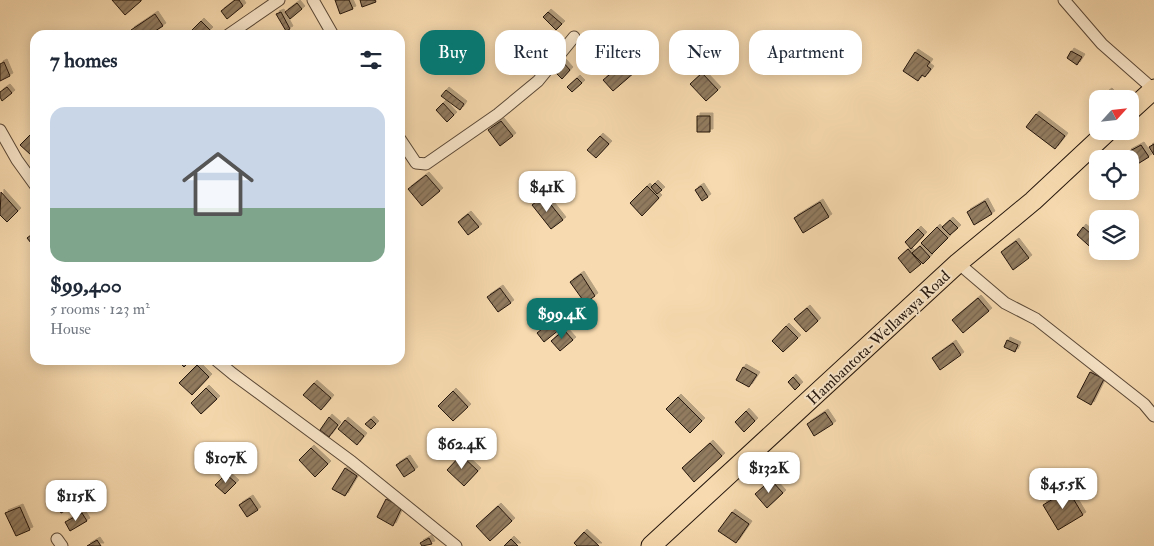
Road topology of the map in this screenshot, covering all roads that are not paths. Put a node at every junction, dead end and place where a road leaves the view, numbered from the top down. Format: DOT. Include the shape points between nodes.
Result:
graph roads {
  1 [pos="279,0"];
  2 [pos="313,0"];
  3 [pos="1064,0"];
  4 [pos="235,30"];
  5 [pos="330,30"];
  6 [pos="574,37"];
  7 [pos="1154,89"];
  8 [pos="1139,103"];
  9 [pos="0,130"];
  10 [pos="1098,140"];
  11 [pos="405,146"];
  12 [pos="30,177"];
  13 [pos="958,263"];
  14 [pos="222,365"];
  15 [pos="1154,416"];
  16 [pos="456,546"];
  17 [pos="651,546"];
  1 -- 4 [label="street"];
  2 -- 5 [label="street"];
  3 -- 7 [label="street" via="1102,44"];
  6 -- 11 [label="street" via="538,81 498,114 426,164 416,163"];
  7 -- 8 [label="highway"];
  9 -- 12 [label="street"];
  10 -- 13 [label="highway, Hambantota-Wellawaya Road" via="1033,201"];
  13 -- 15 [label="street" via="1005,303 1036,319 1144,404"];
  13 -- 17 [label="highway, Hambantota-Wellawaya Road"];
  14 -- 16 [label="street" via="352,462"];
}
